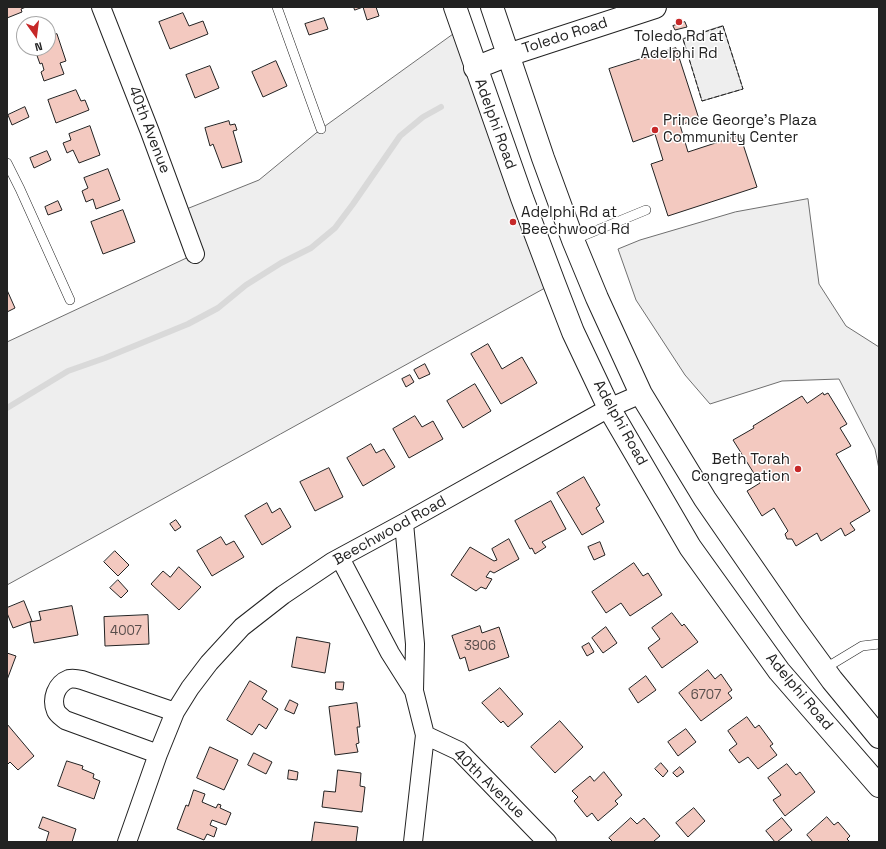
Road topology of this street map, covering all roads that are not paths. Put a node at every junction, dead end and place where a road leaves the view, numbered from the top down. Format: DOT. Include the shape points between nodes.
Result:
graph roads {
  1 [pos="101,7"];
  2 [pos="277,7"];
  3 [pos="455,7"];
  4 [pos="492,7"];
  5 [pos="655,7"];
  6 [pos="508,55"];
  7 [pos="476,68"];
  8 [pos="321,129"];
  9 [pos="7,163"];
  10 [pos="646,210"];
  11 [pos="573,240"];
  12 [pos="195,254"];
  13 [pos="70,300"];
  14 [pos="641,394"];
  15 [pos="609,408"];
  16 [pos="404,524"];
  17 [pos="340,558"];
  18 [pos="879,644"];
  19 [pos="824,669"];
  20 [pos="414,691"];
  21 [pos="174,712"];
  22 [pos="425,735"];
  23 [pos="879,737"];
  24 [pos="158,754"];
  25 [pos="879,786"];
  26 [pos="127,842"];
  27 [pos="413,842"];
  28 [pos="547,842"];
  1 -- 12 [label="street, 40th Avenue"];
  2 -- 8 [label="lane"];
  3 -- 7 [label="main road, Adelphi Road"];
  4 -- 6 [label="main road"];
  5 -- 6 [label="main road, Toledo Road"];
  6 -- 7 [label="main road, Toledo Road"];
  6 -- 11 [label="main road"];
  7 -- 15 [label="main road, Adelphi Road" via="573,332"];
  9 -- 13 [label="lane"];
  10 -- 11 [label="lane"];
  11 -- 14 [label="main road"];
  14 -- 15 [label="street, Beechwood Road"];
  14 -- 19 [label="main road" via="705,499"];
  15 -- 16 [label="street, Beechwood Road"];
  15 -- 25 [label="main road, Adelphi Road" via="694,554 779,671"];
  16 -- 17 [label="street, Beechwood Road"];
  16 -- 20 [label="street" via="415,644"];
  17 -- 20 [label="street" via="390,653"];
  17 -- 21 [label="street, Beechwood Road" via="283,595 242,627 209,663"];
  18 -- 19 [label="lane" via="862,646"];
  19 -- 23 [label="main road"];
  20 -- 22 [label="street"];
  21 -- 24 [label="street, Beechwood Road"];
  21 -- 24 [label="street" via="82,680 70,679 61,684 56,691 56,713 65,720"];
  22 -- 27 [label="street"];
  22 -- 28 [label="street, 40th Avenue" via="459,751"];
  24 -- 26 [label="street, Beechwood Road"];
}
